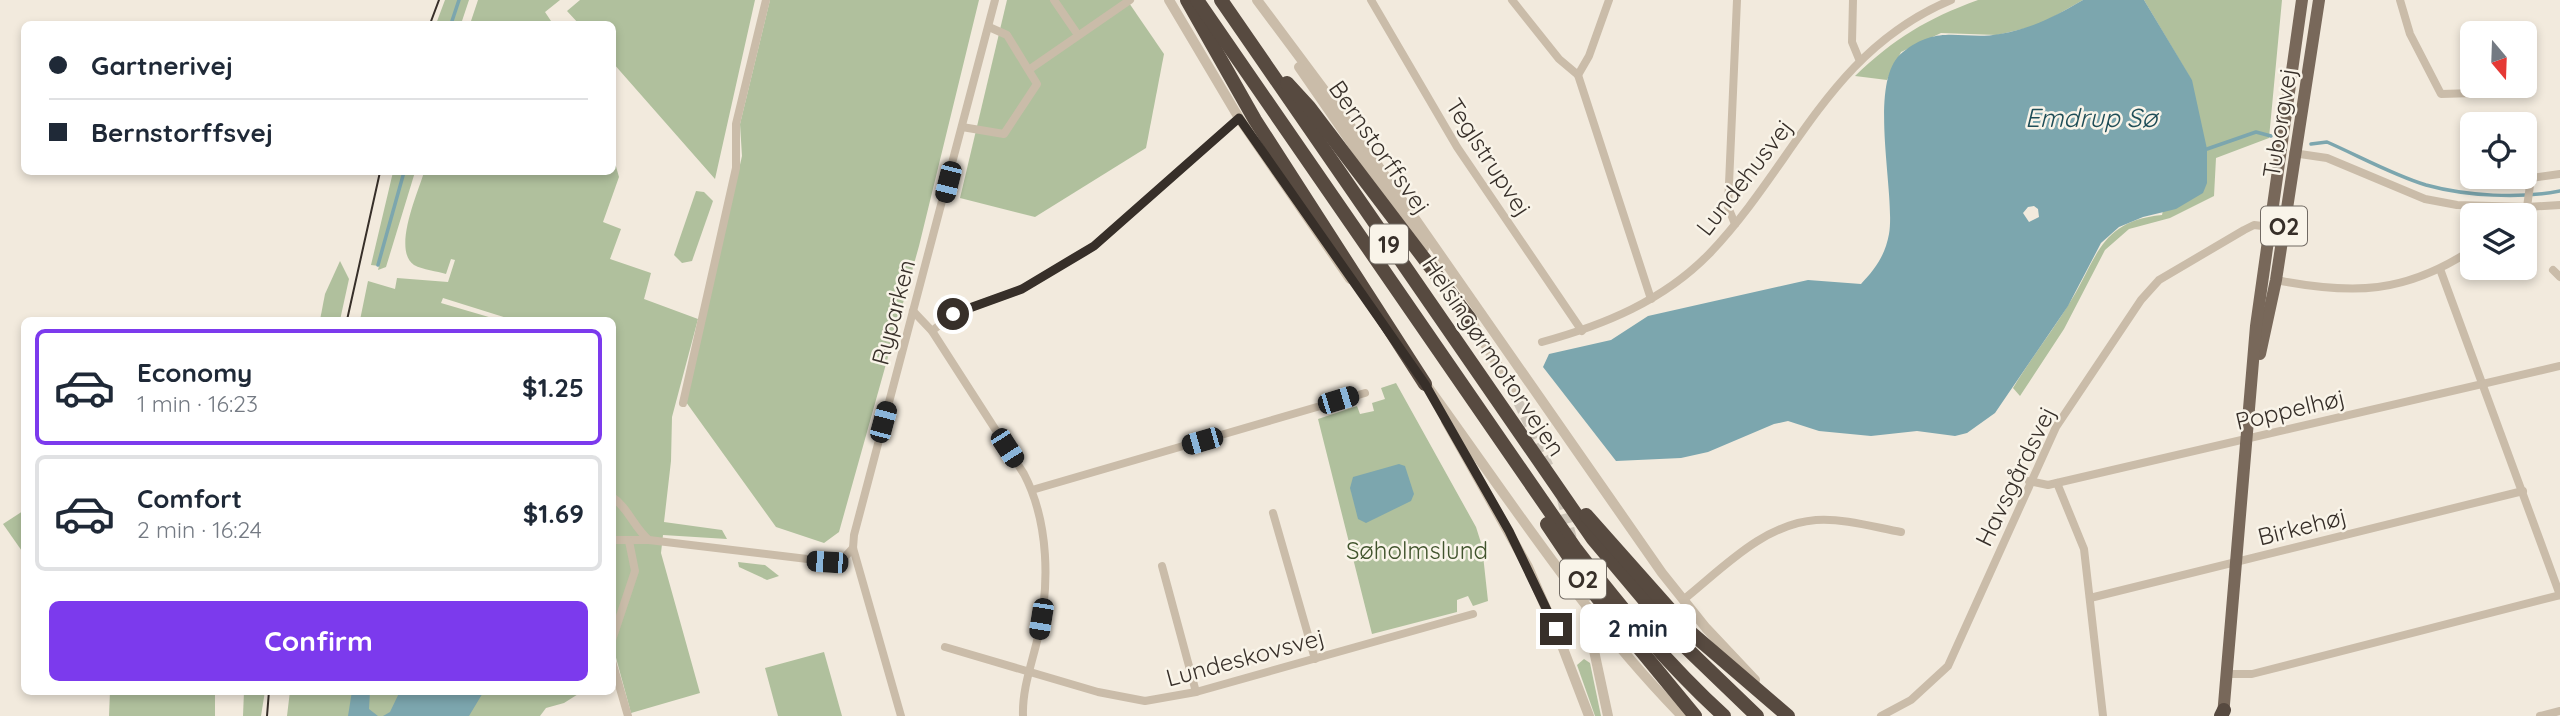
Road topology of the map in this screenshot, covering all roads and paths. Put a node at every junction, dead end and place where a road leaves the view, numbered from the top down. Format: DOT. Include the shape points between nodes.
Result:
graph roads {
  1 [pos="766,0"];
  2 [pos="995,0"];
  3 [pos="1054,0"];
  4 [pos="1130,0"];
  5 [pos="1169,0"];
  6 [pos="1186,0"];
  7 [pos="1197,0"];
  8 [pos="1221,0"];
  9 [pos="1256,0"];
  10 [pos="1371,0"];
  11 [pos="1511,0"];
  12 [pos="1609,0"];
  13 [pos="1737,0"];
  14 [pos="1853,0"];
  15 [pos="1951,0"];
  16 [pos="2302,0"];
  17 [pos="2319,0"];
  18 [pos="2400,0"];
  19 [pos="989,27"];
  20 [pos="1078,35"];
  21 [pos="1251,43"];
  22 [pos="1859,59"];
  23 [pos="1030,69"];
  24 [pos="1578,75"];
  25 [pos="2460,93"];
  26 [pos="1239,118"];
  27 [pos="962,127"];
  28 [pos="2282,149"];
  29 [pos="2295,155"];
  30 [pos="2560,174"];
  31 [pos="2528,203"];
  32 [pos="2460,205"];
  33 [pos="2560,205"];
  34 [pos="2537,206"];
  35 [pos="1735,224"];
  36 [pos="2271,227"];
  37 [pos="2460,257"];
  38 [pos="2440,269"];
  39 [pos="2276,280"];
  40 [pos="1651,299"];
  41 [pos="913,311"];
  42 [pos="1470,319"];
  43 [pos="932,331"];
  44 [pos="1581,331"];
  45 [pos="1542,342"];
  46 [pos="2560,366"];
  47 [pos="2254,375"];
  48 [pos="2483,383"];
  49 [pos="1425,384"];
  50 [pos="1512,389"];
  51 [pos="1364,393"];
  52 [pos="683,403"];
  53 [pos="1490,427"];
  54 [pos="2245,440"];
  55 [pos="1527,445"];
  56 [pos="2029,481"];
  57 [pos="2057,483"];
  58 [pos="1032,490"];
  59 [pos="2523,491"];
  60 [pos="616,500"];
  61 [pos="1273,513"];
  62 [pos="1901,532"];
  63 [pos="616,540"];
  64 [pos="649,540"];
  65 [pos="629,541"];
  66 [pos="853,548"];
  67 [pos="2235,563"];
  68 [pos="1162,566"];
  69 [pos="2560,595"];
  70 [pos="2090,598"];
  71 [pos="1683,600"];
  72 [pos="1473,614"];
  73 [pos="616,628"];
  74 [pos="1593,646"];
  75 [pos="945,647"];
  76 [pos="1315,659"];
  77 [pos="1029,671"];
  78 [pos="2227,674"];
  79 [pos="616,675"];
  80 [pos="1196,692"];
  81 [pos="2560,711"];
  82 [pos="2223,714"];
  83 [pos="628,716"];
  84 [pos="901,716"];
  85 [pos="1023,716"];
  86 [pos="1589,716"];
  87 [pos="1608,716"];
  88 [pos="1682,716"];
  89 [pos="1695,716"];
  90 [pos="1724,716"];
  91 [pos="1757,716"];
  92 [pos="1788,716"];
  93 [pos="1793,716"];
  94 [pos="1881,716"];
  95 [pos="2103,716"];
  96 [pos="2540,716"];
  1 -- 52 [label="street" via="736,124 736,169"];
  2 -- 19 [label="street, Ryparken"];
  3 -- 20 [label="street"];
  4 -- 20 [label="street"];
  5 -- 26 [label="street"];
  6 -- 49 [label="highway" via="1249,110"];
  7 -- 53 [label="highway, Helsingørmotorvejen / 19"];
  8 -- 21 [label="highway, Helsingørmotorvejen / 19"];
  9 -- 42 [label="street, Bernstorffsvej"];
  9 -- 71 [label="street" via="1342,114"];
  10 -- 44 [label="street, Teglstrupvej" via="1457,147"];
  11 -- 24 [label="street" via="1559,59"];
  12 -- 24 [label="street"];
  13 -- 35 [label="street" via="1728,207"];
  14 -- 22 [label="street" via="1852,42"];
  15 -- 22 [label="street, Lundehusvej" via="1911,19"];
  16 -- 28 [label="main road, Tuborgvej / O2"];
  17 -- 29 [label="main road, Tuborgvej / O2"];
  18 -- 25 [label="street" via="2410,34 2441,94"];
  19 -- 23 [label="street" via="1007,35"];
  19 -- 27 [label="street, Ryparken"];
  20 -- 23 [label="street"];
  21 -- 42 [label="highway" via="1309,107"];
  21 -- 55 [label="highway, Helsingørmotorvejen / 19"];
  22 -- 35 [label="street, Lundehusvej"];
  23 -- 27 [label="street" via="1037,84 1004,134"];
  24 -- 40 [label="street"];
  26 -- 43 [label="street" via="1094,246 1022,289 953,314"];
  26 -- 49 [label="street"];
  27 -- 41 [label="street, Ryparken"];
  28 -- 29 [label="street"];
  28 -- 36 [label="main road, Tuborgvej / O2"];
  29 -- 32 [label="street" via="2327,158 2425,199"];
  29 -- 39 [label="main road, Tuborgvej / O2"];
  30 -- 31 [label="street" via="2531,178"];
  33 -- 34 [label="street"];
  35 -- 40 [label="street, Lundehusvej" via="1707,256"];
  36 -- 47 [label="main road, Tuborgvej / O2" via="2256,326"];
  36 -- 56 [label="street, Havsgårdsvej" via="2254,225 2159,280 2056,427"];
  37 -- 38 [label="street"];
  38 -- 39 [label="street" via="2366,289 2326,290"];
  38 -- 48 [label="street"];
  39 -- 47 [label="main road, Tuborgvej / O2"];
  40 -- 44 [label="street, Lundehusvej"];
  41 -- 43 [label="street"];
  41 -- 66 [label="street, Ryparken"];
  42 -- 50 [label="street, Bernstorffsvej"];
  43 -- 58 [label="street"];
  44 -- 45 [label="street, Lundehusvej"];
  46 -- 48 [label="street, Poppelhøj"];
  47 -- 54 [label="main road, Tuborgvej / O2"];
  48 -- 54 [label="street, Poppelhøj"];
  48 -- 59 [label="street"];
  49 -- 86 [label="street" via="1528,567"];
  49 -- 88 [label="street" via="1583,604"];
  51 -- 58 [label="street"];
  53 -- 89 [label="highway, O2" via="1592,591"];
  53 -- 90 [label="highway, Helsingørmotorvejen / 19" via="1619,606"];
  54 -- 57 [label="street, Poppelhøj"];
  54 -- 67 [label="main road, Tuborgvej / O2"];
  55 -- 91 [label="highway, Helsingørmotorvejen / 19" via="1647,606"];
  55 -- 92 [label="highway, O2" via="1664,605 1712,653"];
  56 -- 57 [label="street, Poppelhøj"];
  56 -- 94 [label="street, Havsgårdsvej" via="1948,666 1911,700"];
  57 -- 70 [label="street" via="2080,534"];
  58 -- 77 [label="street" via="1045,569"];
  59 -- 67 [label="street, Birkehøj"];
  59 -- 69 [label="street"];
  60 -- 64 [label="street" via="636,530"];
  61 -- 76 [label="street"];
  62 -- 71 [label="street" via="1839,521 1792,525 1764,536"];
  63 -- 65 [label="street"];
  64 -- 65 [label="street"];
  64 -- 66 [label="street" via="832,562"];
  65 -- 73 [label="street" via="635,570"];
  66 -- 84 [label="street"];
  67 -- 70 [label="street, Birkehøj"];
  67 -- 78 [label="main road, Tuborgvej / O2"];
  68 -- 80 [label="street"];
  69 -- 78 [label="street" via="2252,674"];
  70 -- 95 [label="street"];
  71 -- 93 [label="street" via="1729,654"];
  72 -- 76 [label="street, Lundeskovsvej"];
  74 -- 87 [label="street"];
  75 -- 77 [label="street, Lundeskovsvej"];
  76 -- 80 [label="street, Lundeskovsvej"];
  77 -- 80 [label="street, Lundeskovsvej" via="1145,701"];
  77 -- 85 [label="street"];
  78 -- 82 [label="main road, Tuborgvej / O2"];
  79 -- 83 [label="street"];
  81 -- 96 [label="street"];
}
